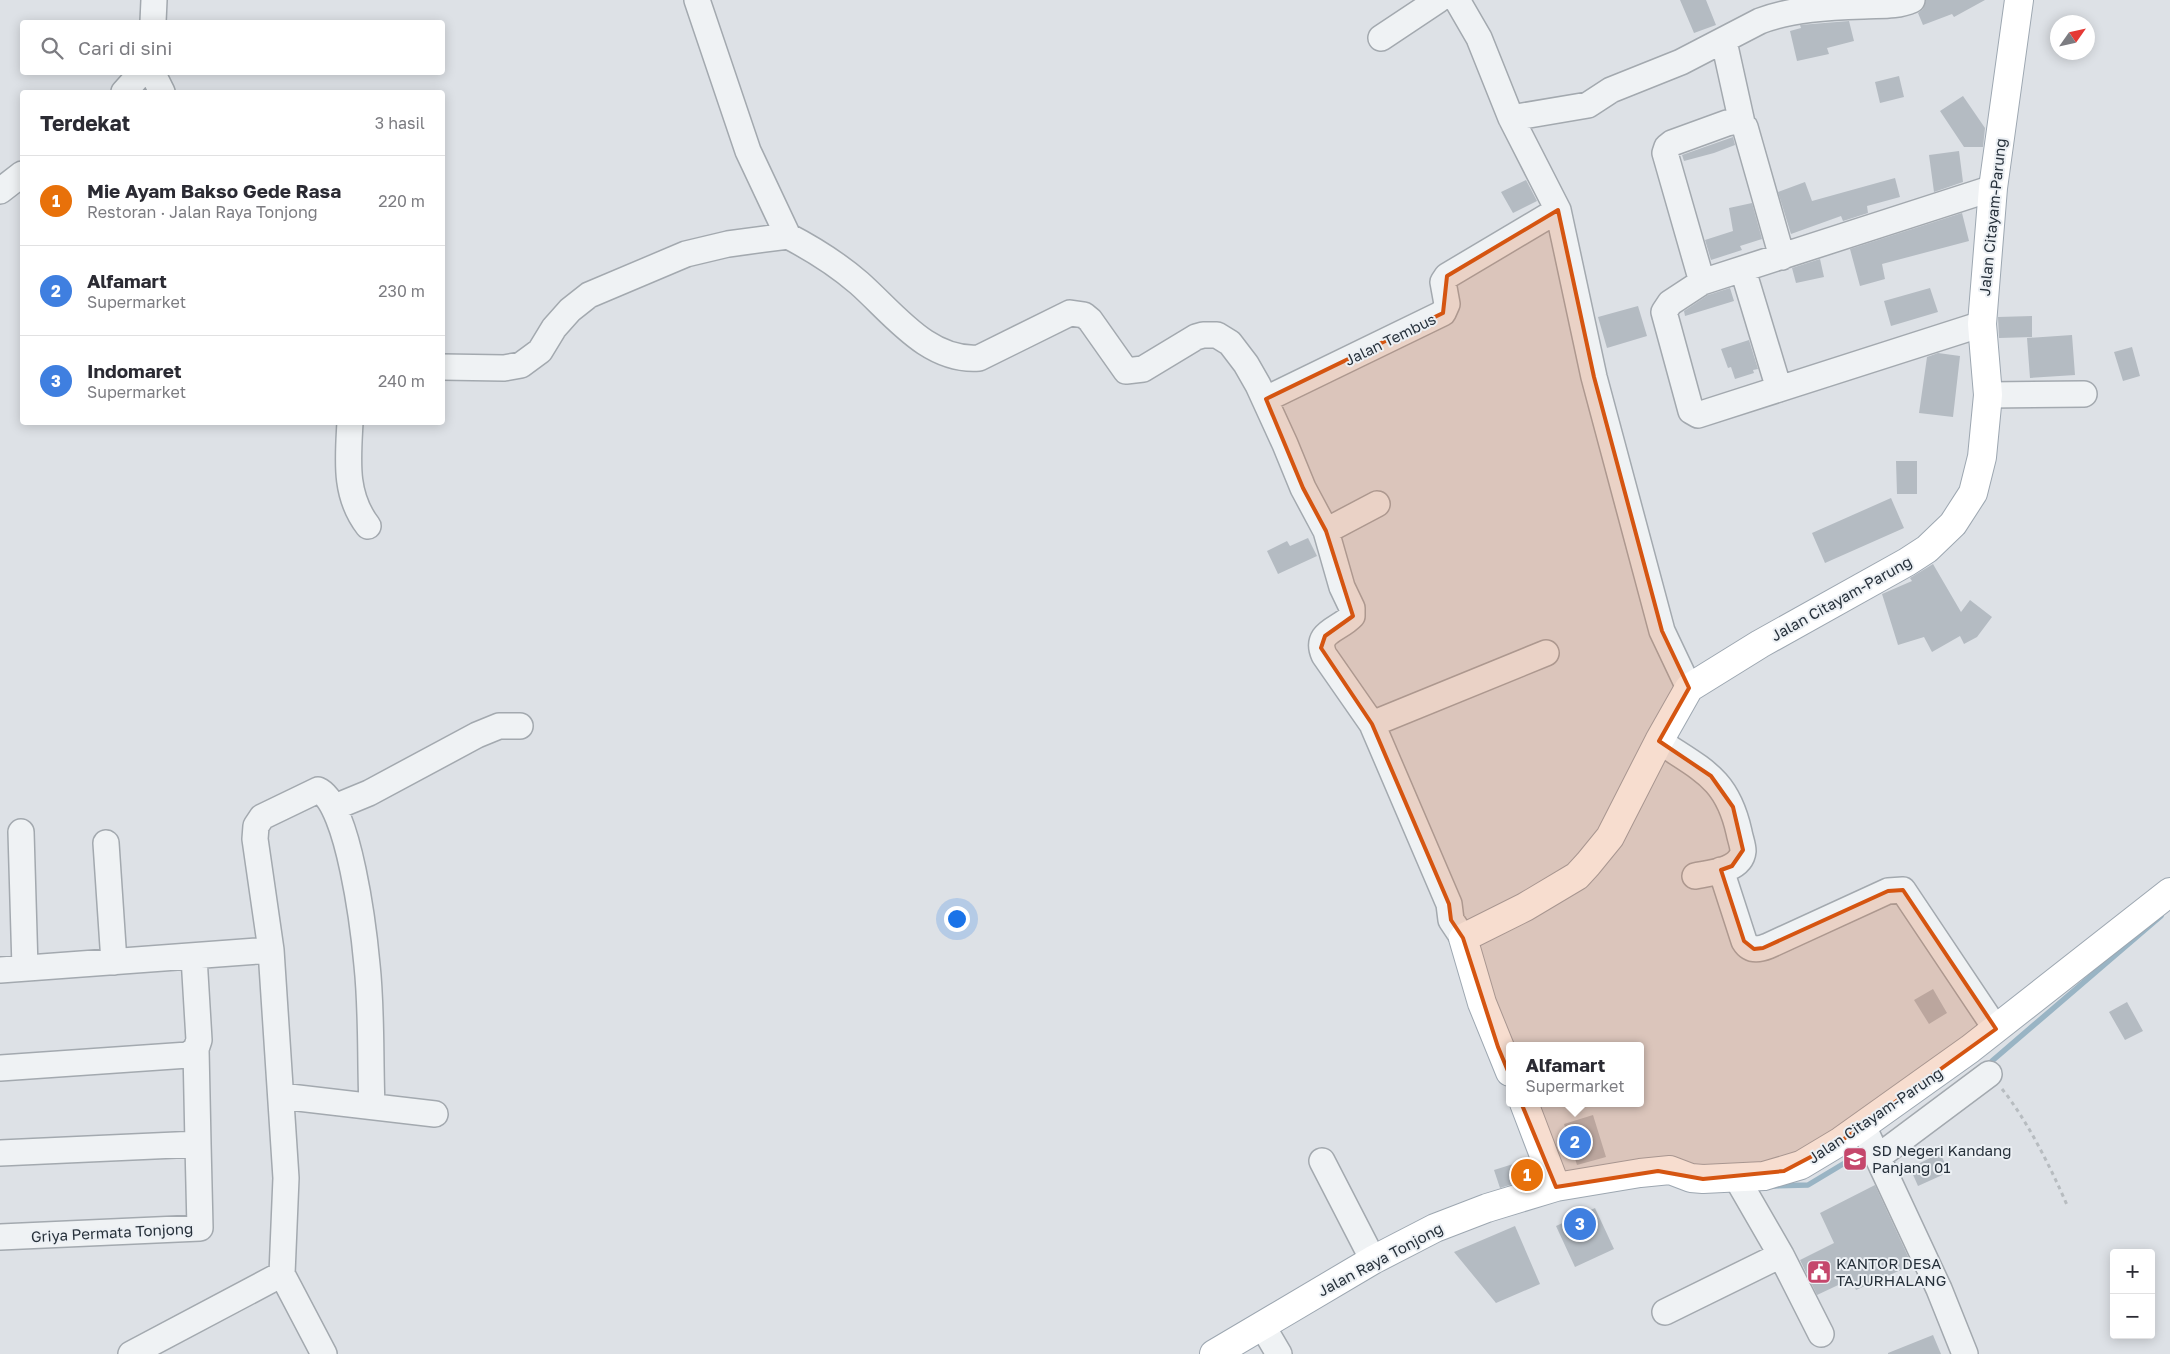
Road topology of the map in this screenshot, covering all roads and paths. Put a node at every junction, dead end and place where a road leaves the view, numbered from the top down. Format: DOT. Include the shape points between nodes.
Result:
graph roads {
  1 [pos="154,0"];
  2 [pos="697,0"];
  3 [pos="1438,0"];
  4 [pos="1457,0"];
  5 [pos="1912,0"];
  6 [pos="2019,0"];
  7 [pos="153,20"];
  8 [pos="1381,38"];
  9 [pos="1725,46"];
  10 [pos="139,75"];
  11 [pos="154,75"];
  12 [pos="126,90"];
  13 [pos="161,90"];
  14 [pos="1511,118"];
  15 [pos="1742,123"];
  16 [pos="20,176"];
  17 [pos="1993,188"];
  18 [pos="0,191"];
  19 [pos="1558,210"];
  20 [pos="788,236"];
  21 [pos="1782,257"];
  22 [pos="1743,270"];
  23 [pos="1702,282"];
  24 [pos="1982,324"];
  25 [pos="445,367"];
  26 [pos="1780,389"];
  27 [pos="2084,394"];
  28 [pos="1988,396"];
  29 [pos="1266,399"];
  30 [pos="350,425"];
  31 [pos="1377,504"];
  32 [pos="368,526"];
  33 [pos="1326,530"];
  34 [pos="1546,653"];
  35 [pos="1689,688"];
  36 [pos="1372,724"];
  37 [pos="520,726"];
  38 [pos="1659,740"];
  39 [pos="334,807"];
  40 [pos="21,832"];
  41 [pos="106,843"];
  42 [pos="1721,870"];
  43 [pos="1695,876"];
  44 [pos="2170,892"];
  45 [pos="1463,938"];
  46 [pos="271,950"];
  47 [pos="194,957"];
  48 [pos="114,962"];
  49 [pos="25,968"];
  50 [pos="0,970"];
  51 [pos="1996,1029"];
  52 [pos="196,1049"];
  53 [pos="1506,1062"];
  54 [pos="0,1068"];
  55 [pos="1989,1074"];
  56 [pos="282,1096"];
  57 [pos="372,1106"];
  58 [pos="1526,1107"];
  59 [pos="435,1114"];
  60 [pos="198,1144"];
  61 [pos="1872,1144"];
  62 [pos="0,1153"];
  63 [pos="1322,1161"];
  64 [pos="1736,1178"];
  65 [pos="1556,1188"];
  66 [pos="2067,1205"];
  67 [pos="0,1237"];
  68 [pos="1780,1255"];
  69 [pos="1373,1260"];
  70 [pos="282,1274"];
  71 [pos="1665,1312"];
  72 [pos="1262,1325"];
  73 [pos="1821,1334"];
  74 [pos="171,1345"];
  75 [pos="131,1354"];
  76 [pos="324,1354"];
  77 [pos="1214,1354"];
  78 [pos="1279,1354"];
  79 [pos="1965,1354"];
  1 -- 7 [label="street"];
  2 -- 20 [label="street" via="748,151"];
  3 -- 8 [label="street"];
  4 -- 14 [label="street" via="1479,38"];
  5 -- 14 [label="street" via="1899,5 1824,8 1772,16 1681,62 1611,90 1588,105"];
  6 -- 17 [label="main road, Jalan Citayam-Parung"];
  9 -- 15 [label="street"];
  10 -- 12 [label="street"];
  11 -- 13 [label="street"];
  14 -- 19 [label="street"];
  15 -- 21 [label="street"];
  15 -- 23 [label="street" via="1732,122 1672,143 1665,153"];
  16 -- 18 [label="street"];
  17 -- 21 [label="street"];
  17 -- 24 [label="main road, Jalan Citayam-Parung"];
  19 -- 29 [label="street, Jalan Tembus" via="1447,276 1443,282 1447,304 1442,313"];
  19 -- 35 [label="street" via="1594,377 1657,613 1665,639"];
  20 -- 25 [label="street" via="728,244 686,254 589,295 554,328 540,351 521,365 504,368"];
  20 -- 29 [label="street" via="833,262 901,324 934,348 952,356 979,358 1062,316 1077,313 1090,320 1126,371 1143,369 1196,337 1210,334 1224,338 1237,350"];
  21 -- 22 [label="street"];
  22 -- 23 [label="street"];
  22 -- 26 [label="street"];
  23 -- 26 [label="street" via="1670,303 1664,312 1691,411 1698,416"];
  24 -- 26 [label="street"];
  24 -- 28 [label="main road, Jalan Citayam-Parung"];
  27 -- 28 [label="street"];
  28 -- 35 [label="main road, Jalan Citayam-Parung" via="1982,457 1973,493 1941,536 1907,562 1760,644"];
  29 -- 33 [label="street" via="1303,488"];
  30 -- 32 [label="street" via="349,482 357,513"];
  31 -- 33 [label="street"];
  33 -- 36 [label="street" via="1352,612 1349,619 1324,636 1321,648"];
  34 -- 36 [label="street"];
  35 -- 38 [label="main road, Jalan Citayam-Parung"];
  36 -- 45 [label="street" via="1449,904 1451,920"];
  37 -- 39 [label="street" via="499,726 477,734 370,793"];
  38 -- 42 [label="street" via="1711,776 1728,798 1743,850 1741,858"];
  38 -- 45 [label="main road, Jalan Citayam-Parung" via="1610,837 1577,876"];
  39 -- 46 [label="street" via="324,792 318,790 262,817 256,826 255,839"];
  39 -- 57 [label="street" via="351,856 368,967"];
  40 -- 49 [label="street"];
  41 -- 48 [label="street"];
  42 -- 43 [label="street"];
  42 -- 51 [label="street" via="1744,941 1754,949 1768,946 1888,891 1903,890"];
  44 -- 51 [label="main road, Jalan Citayam-Parung"];
  45 -- 53 [label="main road" via="1482,1003"];
  46 -- 47 [label="street"];
  46 -- 56 [label="street"];
  47 -- 48 [label="street"];
  47 -- 52 [label="street, Griya Permata Tonjong" via="199,1040"];
  48 -- 49 [label="street"];
  49 -- 50 [label="street"];
  51 -- 61 [label="main road, Jalan Citayam-Parung"];
  52 -- 54 [label="street" via="188,1055"];
  52 -- 60 [label="street, Griya Permata Tonjong"];
  55 -- 61 [label="street"];
  55 -- 66 [label="path" via="2011,1100 2052,1171"];
  56 -- 57 [label="street"];
  56 -- 70 [label="street" via="286,1178"];
  57 -- 59 [label="street"];
  58 -- 65 [label="main road"];
  60 -- 62 [label="street"];
  60 -- 67 [label="street, Griya Permata Tonjong" via="200,1228"];
  61 -- 64 [label="main road, Jalan Citayam-Parung" via="1764,1176"];
  61 -- 79 [label="street" via="1939,1289"];
  63 -- 69 [label="street"];
  64 -- 65 [label="main road, Jalan Citayam-Parung" via="1691,1178 1670,1170"];
  64 -- 68 [label="street"];
  65 -- 69 [label="main road, Jalan Raya Tonjong" via="1487,1208 1435,1228"];
  68 -- 71 [label="street"];
  68 -- 73 [label="street"];
  69 -- 72 [label="main road, Jalan Raya Tonjong"];
  70 -- 74 [label="street"];
  70 -- 76 [label="street"];
  72 -- 77 [label="main road, Jalan Raya Tonjong"];
  72 -- 78 [label="street"];
  74 -- 75 [label="street"];
}
